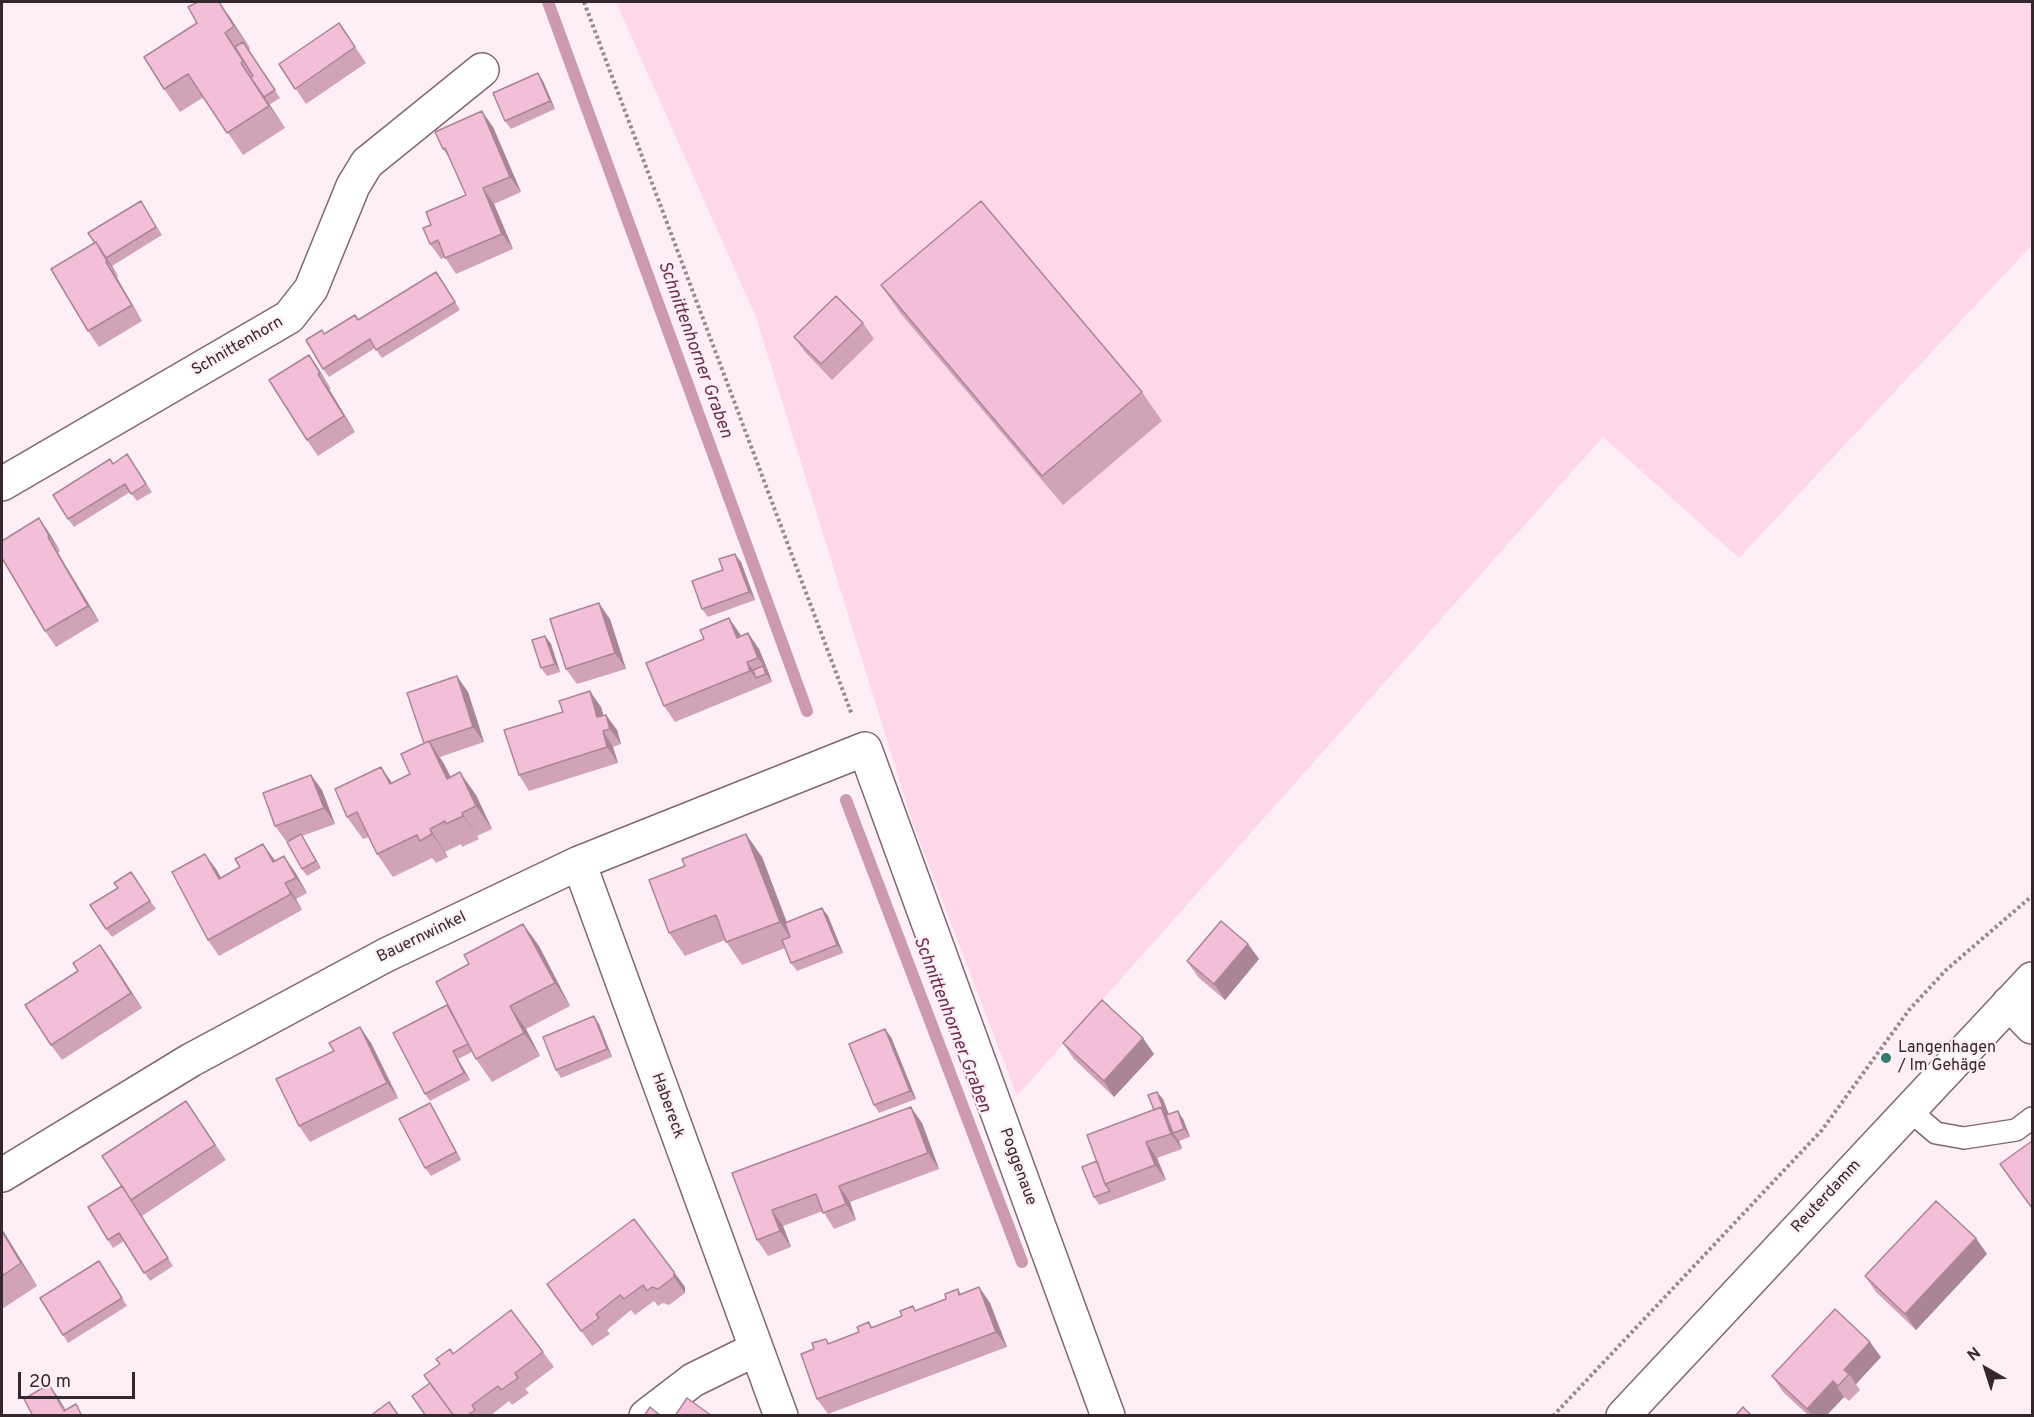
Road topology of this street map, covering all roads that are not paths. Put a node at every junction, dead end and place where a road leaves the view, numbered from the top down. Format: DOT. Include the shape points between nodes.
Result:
graph roads {
  1 [pos="482,70"];
  2 [pos="2,484"];
  3 [pos="865,749"];
  4 [pos="579,863"];
  5 [pos="2032,979"];
  6 [pos="2009,1003"];
  7 [pos="2032,1027"];
  8 [pos="1909,1110"];
  9 [pos="2032,1118"];
  10 [pos="2,1175"];
  11 [pos="756,1349"];
  12 [pos="646,1416"];
  13 [pos="780,1416"];
  14 [pos="1108,1416"];
  15 [pos="1623,1416"];
  1 -- 2 [label="street, Schnittenhorn" via="367,163 353,186 311,289 289,317"];
  3 -- 4 [label="street, Bauernwinkel"];
  3 -- 14 [label="street, Poggenaue"];
  4 -- 10 [label="street, Bauernwinkel" via="386,955 190,1060"];
  4 -- 11 [label="street, Habereck"];
  5 -- 6 [label="street, Reuterdamm"];
  6 -- 7 [label="street"];
  6 -- 8 [label="street, Reuterdamm"];
  8 -- 9 [label="lane" via="1936,1133 1964,1138 2016,1130"];
  8 -- 15 [label="street, Reuterdamm"];
  11 -- 12 [label="street" via="693,1380"];
  11 -- 13 [label="street, Habereck"];
}
